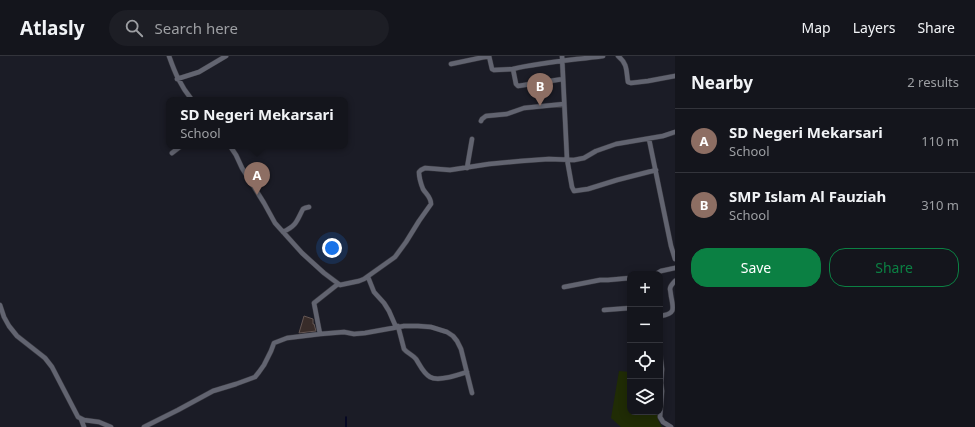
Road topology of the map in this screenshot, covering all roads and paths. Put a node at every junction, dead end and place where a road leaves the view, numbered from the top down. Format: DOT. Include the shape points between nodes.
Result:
graph roads {
  1 [pos="169,56"];
  2 [pos="226,56"];
  3 [pos="489,56"];
  4 [pos="603,56"];
  5 [pos="618,56"];
  6 [pos="562,58"];
  7 [pos="451,64"];
  8 [pos="513,69"];
  9 [pos="675,76"];
  10 [pos="177,78"];
  11 [pos="562,80"];
  12 [pos="189,97"];
  13 [pos="564,104"];
  14 [pos="481,121"];
  15 [pos="675,132"];
  16 [pos="472,139"];
  17 [pos="649,139"];
  18 [pos="177,149"];
  19 [pos="232,149"];
  20 [pos="172,153"];
  21 [pos="567,159"];
  22 [pos="468,168"];
  23 [pos="656,170"];
  24 [pos="309,207"];
  25 [pos="283,232"];
  26 [pos="675,259"];
  27 [pos="675,268"];
  28 [pos="661,271"];
  29 [pos="368,277"];
  30 [pos="627,278"];
  31 [pos="675,281"];
  32 [pos="338,284"];
  33 [pos="564,287"];
  34 [pos="673,298"];
  35 [pos="0,305"];
  36 [pos="627,308"];
  37 [pos="604,310"];
  38 [pos="663,316"];
  39 [pos="397,326"];
  40 [pos="320,334"];
  41 [pos="467,372"];
  42 [pos="661,379"];
  43 [pos="472,392"];
  44 [pos="80,419"];
  45 [pos="84,427"];
  46 [pos="112,427"];
  47 [pos="144,427"];
  48 [pos="671,427"];
  1 -- 10 [label="street"];
  2 -- 10 [label="street" via="199,72"];
  3 -- 7 [label="street"];
  3 -- 8 [label="street" via="492,69"];
  4 -- 6 [label="street"];
  5 -- 9 [label="street" via="623,60 628,82"];
  6 -- 8 [label="street"];
  6 -- 11 [label="street"];
  8 -- 11 [label="street" via="518,86"];
  10 -- 12 [label="street"];
  11 -- 13 [label="street"];
  13 -- 14 [label="street" via="524,108 507,114 486,116"];
  13 -- 21 [label="street"];
  15 -- 17 [label="street"];
  16 -- 22 [label="street"];
  17 -- 21 [label="street" via="616,144 584,158"];
  17 -- 23 [label="street"];
  18 -- 20 [label="street"];
  19 -- 25 [label="street" via="275,223"];
  21 -- 22 [label="street" via="521,160"];
  21 -- 23 [label="street" via="574,191"];
  22 -- 29 [label="street" via="425,168 419,172 420,181 431,204 395,257"];
  23 -- 26 [label="street"];
  24 -- 25 [label="street" via="303,209 296,224"];
  25 -- 32 [label="street" via="302,253"];
  27 -- 28 [label="street"];
  29 -- 32 [label="street"];
  29 -- 39 [label="street" via="374,292"];
  30 -- 33 [label="street"];
  31 -- 34 [label="street" via="670,289"];
  32 -- 40 [label="street" via="314,303"];
  34 -- 38 [label="street" via="671,313"];
  35 -- 44 [label="street" via="16,336 49,363"];
  36 -- 37 [label="street"];
  39 -- 40 [label="street" via="365,333"];
  39 -- 41 [label="street" via="431,327 447,332 457,341"];
  39 -- 41 [label="street" via="406,352 415,358 431,377"];
  40 -- 47 [label="street" via="287,338 274,343 264,366 255,376 213,391"];
  41 -- 43 [label="street"];
  42 -- 48 [label="street" via="660,417"];
  44 -- 45 [label="street"];
  44 -- 46 [label="street"];
}
